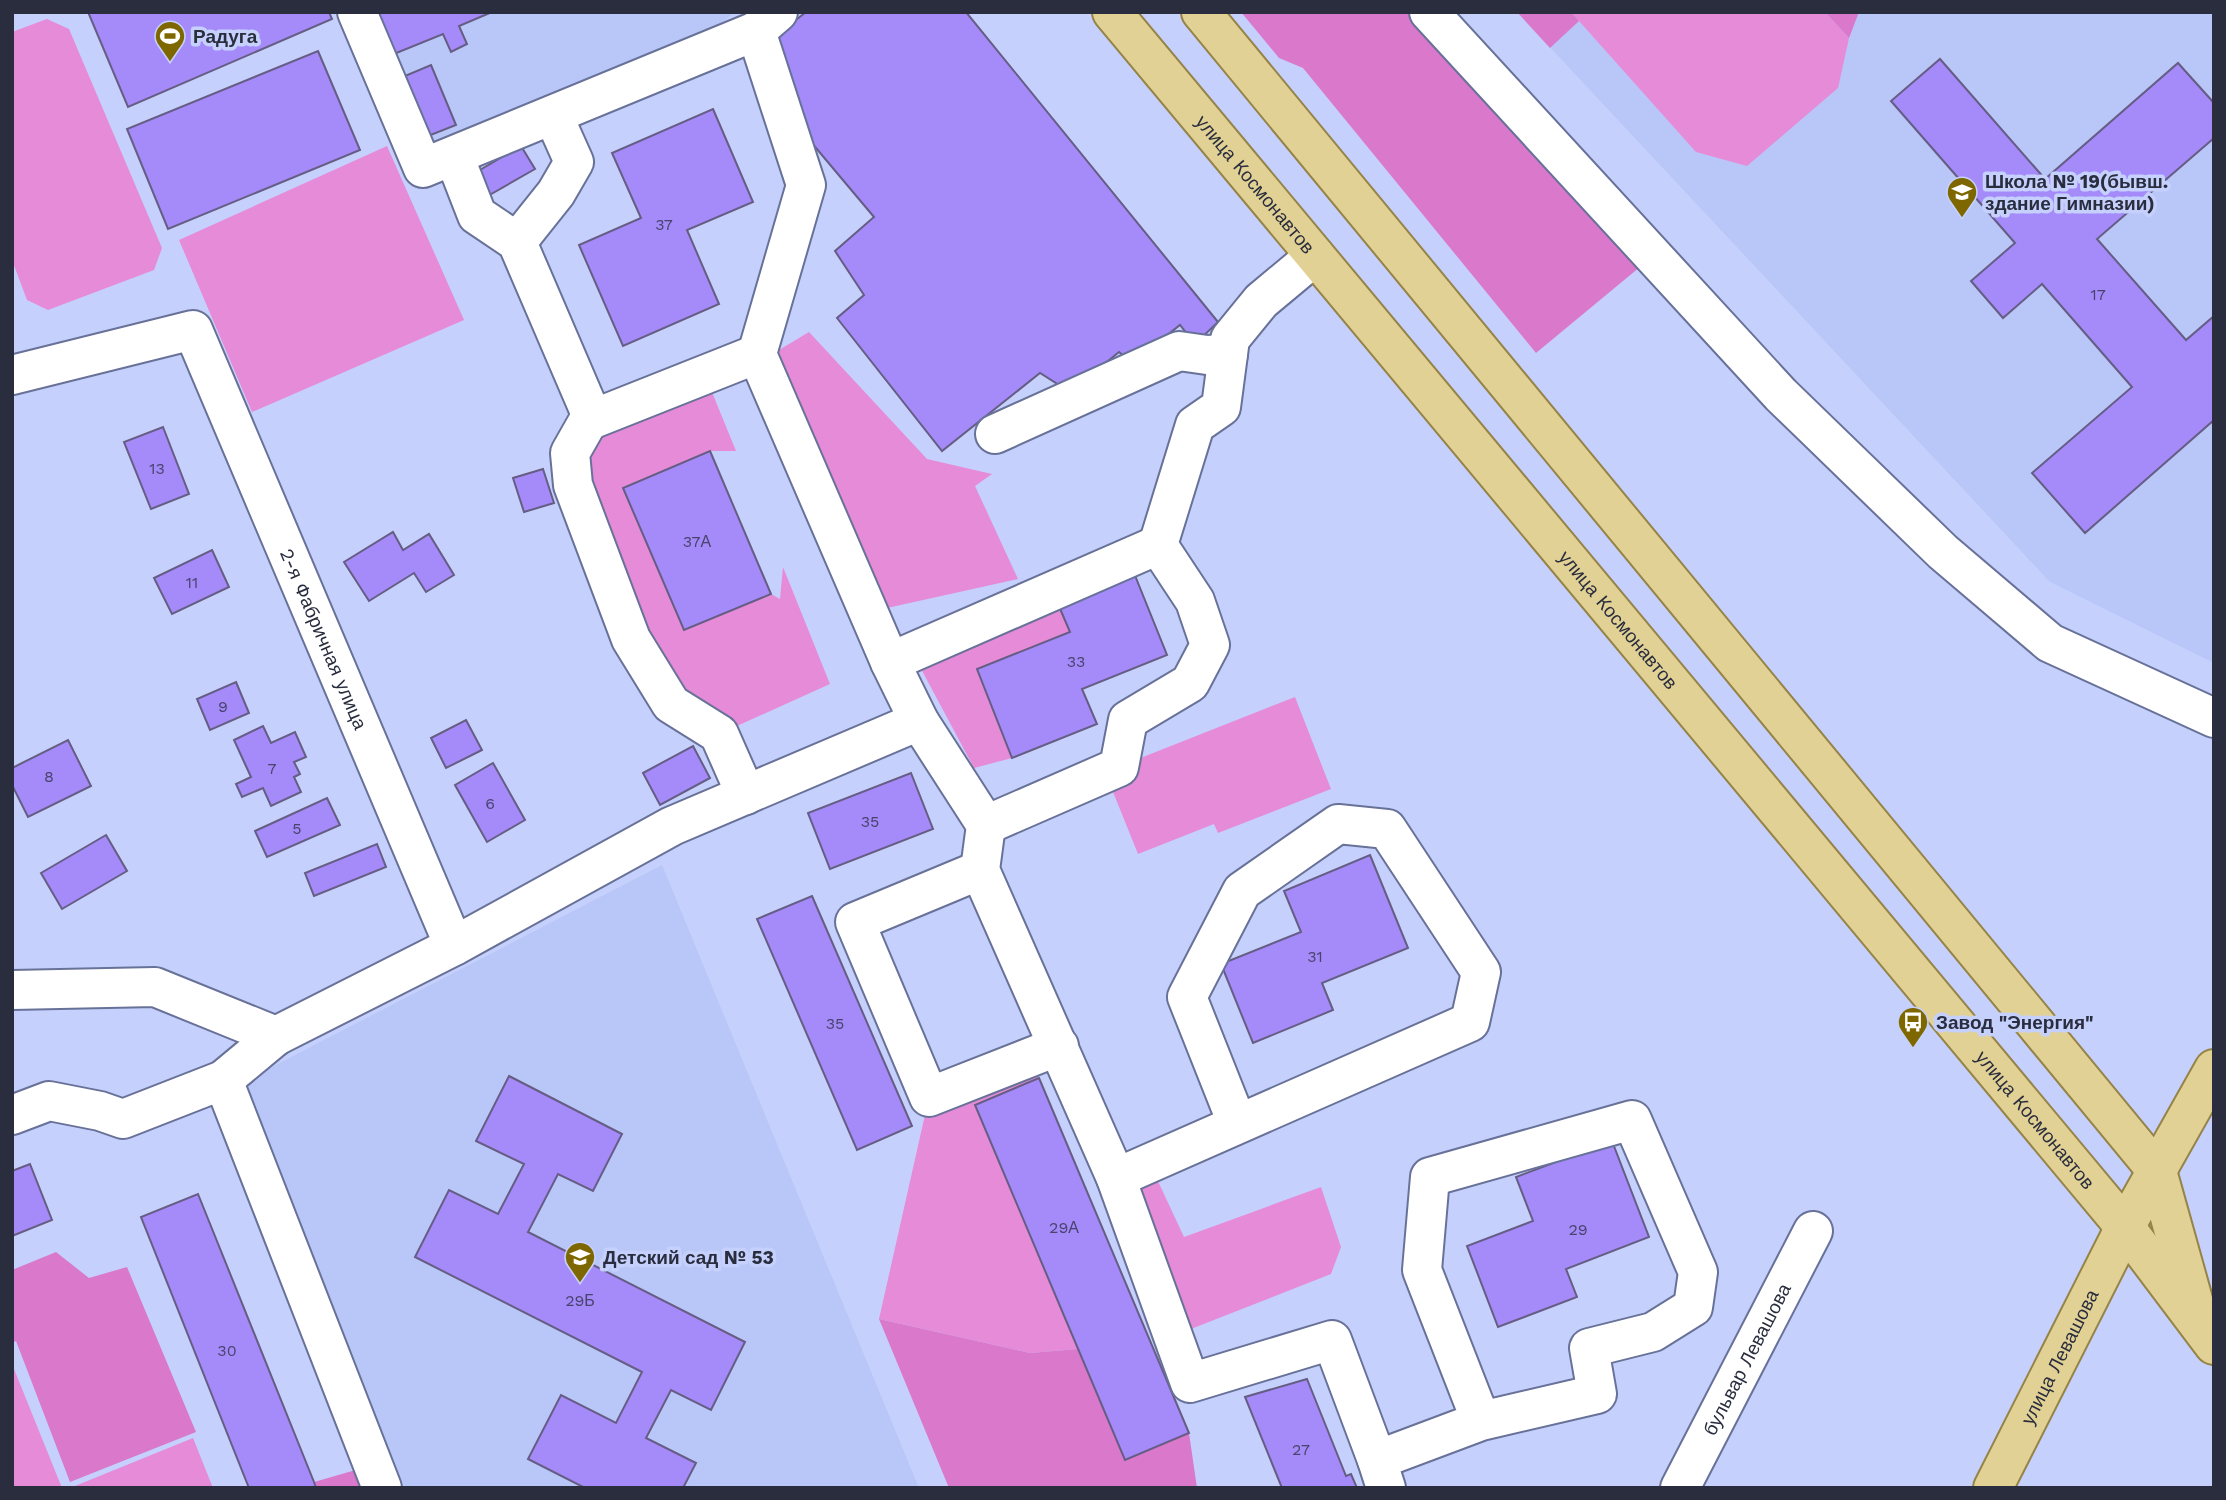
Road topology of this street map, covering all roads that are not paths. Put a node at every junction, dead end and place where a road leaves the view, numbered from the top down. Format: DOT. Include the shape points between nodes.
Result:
graph roads {
  1 [pos="357,12"];
  2 [pos="1112,12"];
  3 [pos="1200,12"];
  4 [pos="1429,12"];
  5 [pos="767,21"];
  6 [pos="553,115"];
  7 [pos="454,156"];
  8 [pos="517,242"];
  9 [pos="1315,256"];
  10 [pos="757,354"];
  11 [pos="1227,354"];
  12 [pos="12,375"];
  13 [pos="591,416"];
  14 [pos="995,434"];
  15 [pos="1158,545"];
  16 [pos="890,662"];
  17 [pos="2214,718"];
  18 [pos="919,721"];
  19 [pos="746,795"];
  20 [pos="986,825"];
  21 [pos="980,870"];
  22 [pos="454,946"];
  23 [pos="12,990"];
  24 [pos="276,1036"];
  25 [pos="1059,1046"];
  26 [pos="2214,1069"];
  27 [pos="223,1080"];
  28 [pos="12,1115"];
  29 [pos="1237,1123"];
  30 [pos="2157,1171"];
  31 [pos="1116,1178"];
  32 [pos="2125,1227"];
  33 [pos="1813,1231"];
  34 [pos="2208,1337"];
  35 [pos="1481,1421"];
  36 [pos="1381,1474"];
  37 [pos="382,1488"];
  38 [pos="1681,1488"];
  39 [pos="1993,1488"];
  1 -- 7 [label="street" via="423,168"];
  2 -- 9 [label="main road, улица Космонавтов"];
  3 -- 30 [label="main road"];
  4 -- 17 [label="street" via="1790,404 1943,552 2050,643"];
  5 -- 6 [label="street"];
  5 -- 10 [label="street" via="806,185"];
  6 -- 7 [label="street"];
  6 -- 8 [label="street" via="574,162"];
  7 -- 8 [label="street" via="477,215"];
  8 -- 13 [label="street"];
  9 -- 11 [label="street" via="1261,301 1230,339"];
  9 -- 32 [label="main road, улица Космонавтов"];
  10 -- 13 [label="street" via="593,419"];
  10 -- 16 [label="street"];
  11 -- 14 [label="street" via="1179,351"];
  11 -- 15 [label="street" via="1220,407 1195,425"];
  12 -- 22 [label="street, 2-я Фабричная улица" via="193,330"];
  13 -- 19 [label="street" via="570,453 573,485 631,639 671,704 719,734"];
  15 -- 16 [label="street"];
  15 -- 20 [label="street" via="1195,601 1210,645 1190,683 1128,720 1119,767"];
  16 -- 18 [label="street"];
  18 -- 19 [label="street"];
  18 -- 20 [label="street"];
  19 -- 22 [label="street" via="672,826"];
  20 -- 21 [label="street"];
  21 -- 25 [label="street"];
  21 -- 25 [label="street" via="855,922 929,1097"];
  22 -- 24 [label="street"];
  23 -- 24 [label="street" via="155,988"];
  24 -- 27 [label="street"];
  25 -- 31 [label="street"];
  26 -- 30 [label="main road, улица Левашова"];
  27 -- 28 [label="street" via="123,1119 49,1101"];
  27 -- 37 [label="street"];
  29 -- 29 [label="street" via="1187,998 1193,986 1242,891 1338,824 1387,829 1480,972 1470,1022"];
  29 -- 31 [label="street"];
  30 -- 32 [label="main road, улица Левашова"];
  30 -- 34 [label="main road"];
  31 -- 36 [label="street" via="1190,1383 1332,1340"];
  32 -- 34 [label="main road, улица Космонавтов"];
  32 -- 39 [label="main road, улица Левашова"];
  33 -- 38 [label="street, бульвар Левашова"];
  35 -- 35 [label="street" via="1597,1394 1589,1348 1653,1332 1693,1307 1698,1272 1632,1120 1430,1177 1422,1270"];
  35 -- 36 [label="street"];
}
